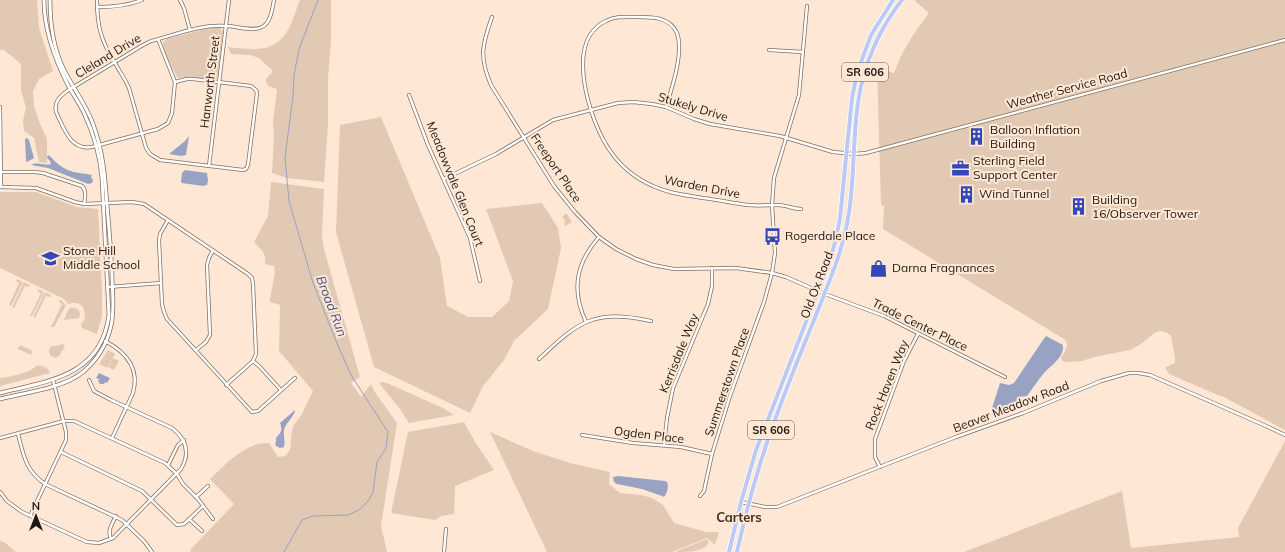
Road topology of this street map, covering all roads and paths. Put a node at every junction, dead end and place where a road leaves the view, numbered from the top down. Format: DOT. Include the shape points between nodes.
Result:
graph roads {
  1 [pos="44,0"];
  2 [pos="50,0"];
  3 [pos="97,0"];
  4 [pos="142,0"];
  5 [pos="180,0"];
  6 [pos="229,0"];
  7 [pos="274,0"];
  8 [pos="893,0"];
  9 [pos="902,0"];
  10 [pos="807,6"];
  11 [pos="97,7"];
  12 [pos="492,17"];
  13 [pos="226,26"];
  14 [pos="190,30"];
  15 [pos="158,39"];
  16 [pos="1285,40"];
  17 [pos="769,50"];
  18 [pos="804,52"];
  19 [pos="114,62"];
  20 [pos="175,82"];
  21 [pos="219,82"];
  22 [pos="72,88"];
  23 [pos="409,95"];
  24 [pos="0,107"];
  25 [pos="666,107"];
  26 [pos="591,110"];
  27 [pos="141,134"];
  28 [pos="523,137"];
  29 [pos="787,138"];
  30 [pos="0,145"];
  31 [pos="98,146"];
  32 [pos="847,153"];
  33 [pos="854,154"];
  34 [pos="209,166"];
  35 [pos="0,172"];
  36 [pos="444,179"];
  37 [pos="0,187"];
  38 [pos="105,203"];
  39 [pos="84,204"];
  40 [pos="772,205"];
  41 [pos="801,210"];
  42 [pos="168,220"];
  43 [pos="599,237"];
  44 [pos="213,250"];
  45 [pos="712,268"];
  46 [pos="772,273"];
  47 [pos="480,281"];
  48 [pos="161,283"];
  49 [pos="110,287"];
  50 [pos="818,290"];
  51 [pos="825,294"];
  52 [pos="651,321"];
  53 [pos="586,322"];
  54 [pos="918,334"];
  55 [pos="104,341"];
  56 [pos="196,351"];
  57 [pos="539,359"];
  58 [pos="253,361"];
  59 [pos="1005,377"];
  60 [pos="295,378"];
  61 [pos="53,380"];
  62 [pos="89,380"];
  63 [pos="226,385"];
  64 [pos="54,386"];
  65 [pos="281,390"];
  66 [pos="0,393"];
  67 [pos="0,399"];
  68 [pos="127,407"];
  69 [pos="64,421"];
  70 [pos="18,434"];
  71 [pos="582,435"];
  72 [pos="1285,435"];
  73 [pos="0,438"];
  74 [pos="112,438"];
  75 [pos="184,440"];
  76 [pos="664,445"];
  77 [pos="60,452"];
  78 [pos="712,454"];
  79 [pos="168,465"];
  80 [pos="880,467"];
  81 [pos="177,474"];
  82 [pos="45,484"];
  83 [pos="208,486"];
  84 [pos="0,492"];
  85 [pos="700,496"];
  86 [pos="196,497"];
  87 [pos="151,500"];
  88 [pos="741,502"];
  89 [pos="748,504"];
  90 [pos="203,506"];
  91 [pos="30,516"];
  92 [pos="116,516"];
  93 [pos="189,519"];
  94 [pos="213,519"];
  95 [pos="127,524"];
  96 [pos="446,529"];
  97 [pos="202,532"];
  98 [pos="111,539"];
  99 [pos="152,552"];
  100 [pos="444,552"];
  101 [pos="729,552"];
  102 [pos="737,552"];
  1 -- 22 [label="street" via="50,43 58,66"];
  2 -- 22 [label="street" via="55,47"];
  3 -- 11 [label="street"];
  4 -- 11 [label="street" via="114,7"];
  5 -- 14 [label="street"];
  6 -- 13 [label="street, Hanworth Street"];
  7 -- 13 [label="street, Cleland Drive" via="270,19 262,27 255,29"];
  8 -- 32 [label="main road, Old Ox Road / SR 606" via="871,35 857,73"];
  9 -- 33 [label="main road, Old Ox Road / SR 606" via="888,19 866,70 859,100"];
  10 -- 18 [label="street"];
  11 -- 19 [label="street" via="101,35"];
  12 -- 28 [label="street, Freeport Place" via="482,52 486,73"];
  13 -- 14 [label="street, Cleland Drive" via="206,26"];
  13 -- 21 [label="street, Hanworth Street"];
  14 -- 15 [label="street, Cleland Drive"];
  15 -- 19 [label="street, Cleland Drive"];
  15 -- 20 [label="street"];
  16 -- 33 [label="street, Weather Service Road" via="886,148"];
  17 -- 18 [label="street"];
  18 -- 29 [label="street" via="800,95"];
  19 -- 22 [label="street, Cleland Drive"];
  19 -- 27 [label="street" via="129,88"];
  20 -- 21 [label="street" via="187,79"];
  20 -- 27 [label="street, Cleland Drive" via="172,113 168,123"];
  21 -- 34 [label="street, Hanworth Street"];
  21 -- 34 [label="street" via="254,87 257,93 246,169"];
  22 -- 31 [label="street"];
  22 -- 31 [label="street, Cleland Drive" via="57,101 56,112 72,142 84,148"];
  23 -- 36 [label="street, Meadowvale Glen Court"];
  24 -- 30 [label="street"];
  25 -- 26 [label="street, Stukely Drive" via="633,102"];
  25 -- 26 [label="street" via="675,80 679,46 676,32 667,22 658,18 620,17 597,27 585,46 584,68"];
  25 -- 29 [label="street, Stukely Drive" via="717,126"];
  26 -- 28 [label="street, Stukely Drive" via="553,120"];
  26 -- 40 [label="street, Warden Drive" via="600,136 611,152 627,169 645,182 670,192 738,204"];
  27 -- 31 [label="street, Cleland Drive"];
  27 -- 34 [label="street" via="150,154 160,160"];
  28 -- 36 [label="street, Stukely Drive"];
  28 -- 43 [label="street, Freeport Place" via="563,198"];
  29 -- 32 [label="street, Stukely Drive" via="825,150"];
  29 -- 40 [label="street" via="774,178"];
  30 -- 35 [label="street"];
  31 -- 38 [label="street"];
  32 -- 33 [label="street, Stukely Drive"];
  32 -- 50 [label="main road, Old Ox Road / SR 606" via="836,239"];
  33 -- 51 [label="main road, Old Ox Road / SR 606" via="847,225"];
  35 -- 37 [label="street"];
  35 -- 39 [label="street" via="43,173 82,186 86,192"];
  36 -- 47 [label="street, Meadowvale Glen Court" via="470,238"];
  37 -- 39 [label="street" via="36,188"];
  38 -- 39 [label="street"];
  38 -- 42 [label="street" via="140,203"];
  38 -- 49 [label="street"];
  40 -- 41 [label="street, Warden Drive"];
  40 -- 46 [label="street" via="775,253"];
  42 -- 44 [label="street"];
  42 -- 48 [label="street" via="159,238"];
  43 -- 45 [label="street, Freeport Place" via="636,260 653,265 674,269"];
  43 -- 53 [label="street" via="579,271 579,305"];
  44 -- 56 [label="street" via="207,268 210,335"];
  44 -- 58 [label="street" via="248,274 252,280 257,348"];
  45 -- 46 [label="street, Freeport Place"];
  45 -- 76 [label="street, Kerrisdale Way" via="712,286 706,309 673,388"];
  46 -- 50 [label="street, Freeport Place"];
  46 -- 78 [label="street, Summerstown Place"];
  48 -- 49 [label="street"];
  48 -- 56 [label="street" via="166,317"];
  49 -- 55 [label="street" via="109,315"];
  50 -- 51 [label="street, Freeport Place"];
  50 -- 88 [label="main road, Old Ox Road / SR 606" via="756,450"];
  51 -- 54 [label="street, Trade Center Place" via="884,316"];
  51 -- 89 [label="main road, Old Ox Road / SR 606" via="775,420"];
  52 -- 53 [label="street" via="620,316"];
  53 -- 57 [label="street" via="575,328"];
  54 -- 59 [label="street, Trade Center Place"];
  54 -- 80 [label="street, Rock Haven Way" via="904,361 875,439 875,457"];
  55 -- 61 [label="street" via="84,364"];
  55 -- 64 [label="street" via="95,360 82,373"];
  55 -- 68 [label="street" via="122,351 131,362 135,387"];
  56 -- 63 [label="street"];
  58 -- 63 [label="street"];
  58 -- 65 [label="street"];
  60 -- 65 [label="street"];
  61 -- 64 [label="street"];
  61 -- 66 [label="street"];
  62 -- 68 [label="street" via="94,391"];
  63 -- 65 [label="street" via="254,412"];
  64 -- 67 [label="street"];
  64 -- 69 [label="street"];
  68 -- 74 [label="street"];
  68 -- 75 [label="street" via="172,428 180,433"];
  69 -- 70 [label="street"];
  69 -- 74 [label="street" via="74,421"];
  69 -- 77 [label="street" via="66,440"];
  70 -- 73 [label="street"];
  70 -- 82 [label="street" via="28,468"];
  71 -- 76 [label="street, Ogden Place"];
  72 -- 80 [label="street, Beaver Meadow Road" via="1150,375 1134,373 1101,381"];
  74 -- 79 [label="street"];
  75 -- 79 [label="street"];
  75 -- 81 [label="street" via="186,456"];
  76 -- 78 [label="street, Ogden Place"];
  77 -- 82 [label="street"];
  77 -- 87 [label="street" via="138,488"];
  78 -- 85 [label="street, Summerstown Place" via="704,491"];
  79 -- 81 [label="street"];
  80 -- 89 [label="street, Beaver Meadow Road" via="777,507"];
  81 -- 86 [label="street"];
  81 -- 87 [label="street"];
  82 -- 91 [label="street"];
  82 -- 92 [label="street"];
  83 -- 86 [label="street"];
  84 -- 91 [label="street" via="7,501"];
  86 -- 90 [label="street"];
  87 -- 93 [label="street" via="179,526"];
  87 -- 95 [label="street"];
  88 -- 89 [label="street, Beaver Meadow Road"];
  88 -- 101 [label="main road, Old Ox Road / SR 606"];
  89 -- 102 [label="main road, Old Ox Road / SR 606"];
  90 -- 93 [label="street"];
  90 -- 94 [label="street"];
  91 -- 98 [label="street" via="88,542 99,543"];
  92 -- 95 [label="street"];
  92 -- 98 [label="street" via="109,530"];
  93 -- 97 [label="street"];
  95 -- 98 [label="street"];
  95 -- 99 [label="street"];
  96 -- 100 [label="street"];
}
